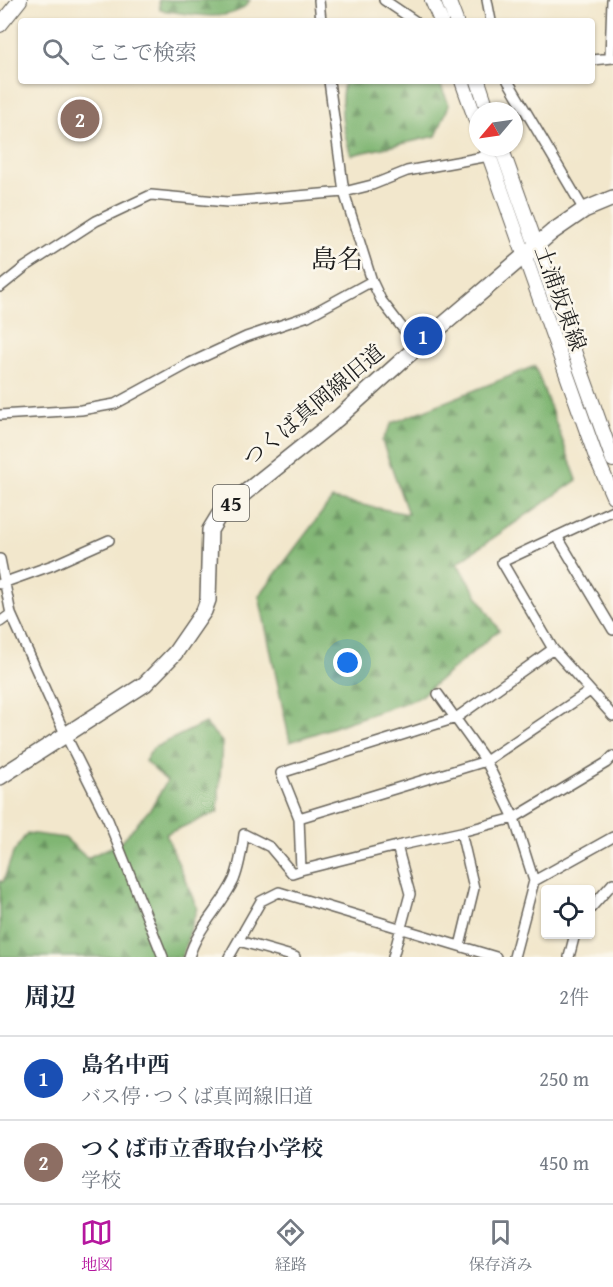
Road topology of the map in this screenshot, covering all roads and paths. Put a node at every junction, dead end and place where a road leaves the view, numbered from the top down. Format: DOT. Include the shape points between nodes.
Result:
graph roads {
  1 [pos="20,0"];
  2 [pos="319,0"];
  3 [pos="384,0"];
  4 [pos="432,0"];
  5 [pos="448,0"];
  6 [pos="487,0"];
  7 [pos="612,0"];
  8 [pos="321,18"];
  9 [pos="411,18"];
  10 [pos="440,18"];
  11 [pos="455,18"];
  12 [pos="490,18"];
  13 [pos="0,25"];
  14 [pos="612,58"];
  15 [pos="595,60"];
  16 [pos="329,84"];
  17 [pos="463,84"];
  18 [pos="479,84"];
  19 [pos="510,84"];
  20 [pos="469,102"];
  21 [pos="485,102"];
  22 [pos="469,156"];
  23 [pos="489,156"];
  24 [pos="504,156"];
  25 [pos="344,192"];
  26 [pos="613,198"];
  27 [pos="584,210"];
  28 [pos="536,246"];
  29 [pos="524,256"];
  30 [pos="372,282"];
  31 [pos="0,287"];
  32 [pos="417,347"];
  33 [pos="0,415"];
  34 [pos="613,460"];
  35 [pos="613,496"];
  36 [pos="613,510"];
  37 [pos="557,536"];
  38 [pos="109,540"];
  39 [pos="0,559"];
  40 [pos="3,584"];
  41 [pos="11,614"];
  42 [pos="0,622"];
  43 [pos="613,630"];
  44 [pos="553,649"];
  45 [pos="590,691"];
  46 [pos="438,694"];
  47 [pos="613,716"];
  48 [pos="456,718"];
  49 [pos="66,736"];
  50 [pos="613,756"];
  51 [pos="486,761"];
  52 [pos="0,777"];
  53 [pos="299,818"];
  54 [pos="514,818"];
  55 [pos="461,832"];
  56 [pos="613,837"];
  57 [pos="397,846"];
  58 [pos="301,870"];
  59 [pos="534,881"];
  60 [pos="613,882"];
  61 [pos="595,904"];
  62 [pos="402,930"];
  63 [pos="574,939"];
  64 [pos="239,940"];
  65 [pos="460,946"];
  66 [pos="163,957"];
  67 [pos="189,957"];
  68 [pos="229,957"];
  69 [pos="295,957"];
  70 [pos="393,957"];
  71 [pos="496,957"];
  72 [pos="514,957"];
  73 [pos="569,957"];
  1 -- 13 [label="main road"];
  2 -- 8 [label="street"];
  3 -- 9 [label="street"];
  4 -- 10 [label="main road"];
  5 -- 11 [label="main road"];
  6 -- 12 [label="street"];
  7 -- 14 [label="street"];
  14 -- 15 [label="street"];
  16 -- 25 [label="street"];
  17 -- 20 [label="main road"];
  18 -- 21 [label="main road"];
  19 -- 27 [label="street"];
  22 -- 25 [label="street"];
  23 -- 29 [label="main road, 土浦坂東線"];
  24 -- 28 [label="main road, 土浦坂東線"];
  25 -- 30 [label="street"];
  25 -- 31 [label="street" via="227,202 151,195 96,221"];
  26 -- 27 [label="main road, つくば真岡線旧道 / 45"];
  27 -- 28 [label="main road, つくば真岡線旧道 / 45"];
  28 -- 29 [label="main road, つくば真岡線旧道 / 45"];
  28 -- 34 [label="main road, 土浦坂東線"];
  29 -- 32 [label="main road, つくば真岡線旧道 / 45"];
  29 -- 35 [label="main road, 土浦坂東線"];
  30 -- 32 [label="street"];
  30 -- 33 [label="street" via="308,316 246,337 190,363 115,404"];
  32 -- 49 [label="main road, つくば真岡線旧道 / 45" via="337,419 221,512 210,530 208,600 192,628 145,684"];
  36 -- 37 [label="street"];
  37 -- 43 [label="street"];
  37 -- 44 [label="street" via="502,562"];
  38 -- 40 [label="street"];
  39 -- 40 [label="street"];
  40 -- 41 [label="street"];
  41 -- 42 [label="street"];
  41 -- 49 [label="street"];
  44 -- 45 [label="street"];
  44 -- 48 [label="street"];
  45 -- 47 [label="street"];
  45 -- 51 [label="street"];
  46 -- 48 [label="street"];
  48 -- 51 [label="street"];
  48 -- 53 [label="street" via="281,773"];
  49 -- 52 [label="main road, つくば真岡線旧道 / 45"];
  49 -- 66 [label="street" via="108,820"];
  50 -- 54 [label="street"];
  51 -- 53 [label="street"];
  51 -- 54 [label="street"];
  53 -- 58 [label="street"];
  54 -- 55 [label="street"];
  54 -- 59 [label="street"];
  55 -- 57 [label="street"];
  55 -- 65 [label="street" via="474,888"];
  56 -- 59 [label="street"];
  57 -- 58 [label="street"];
  57 -- 62 [label="street" via="410,894"];
  58 -- 67 [label="street" via="292,873 270,847 244,834 233,882"];
  59 -- 72 [label="street"];
  60 -- 61 [label="street"];
  62 -- 64 [label="street" via="279,892 261,901"];
  62 -- 65 [label="street"];
  62 -- 70 [label="street"];
  63 -- 73 [label="street"];
  64 -- 68 [label="street"];
  64 -- 69 [label="street"];
  65 -- 71 [label="street"];
}
